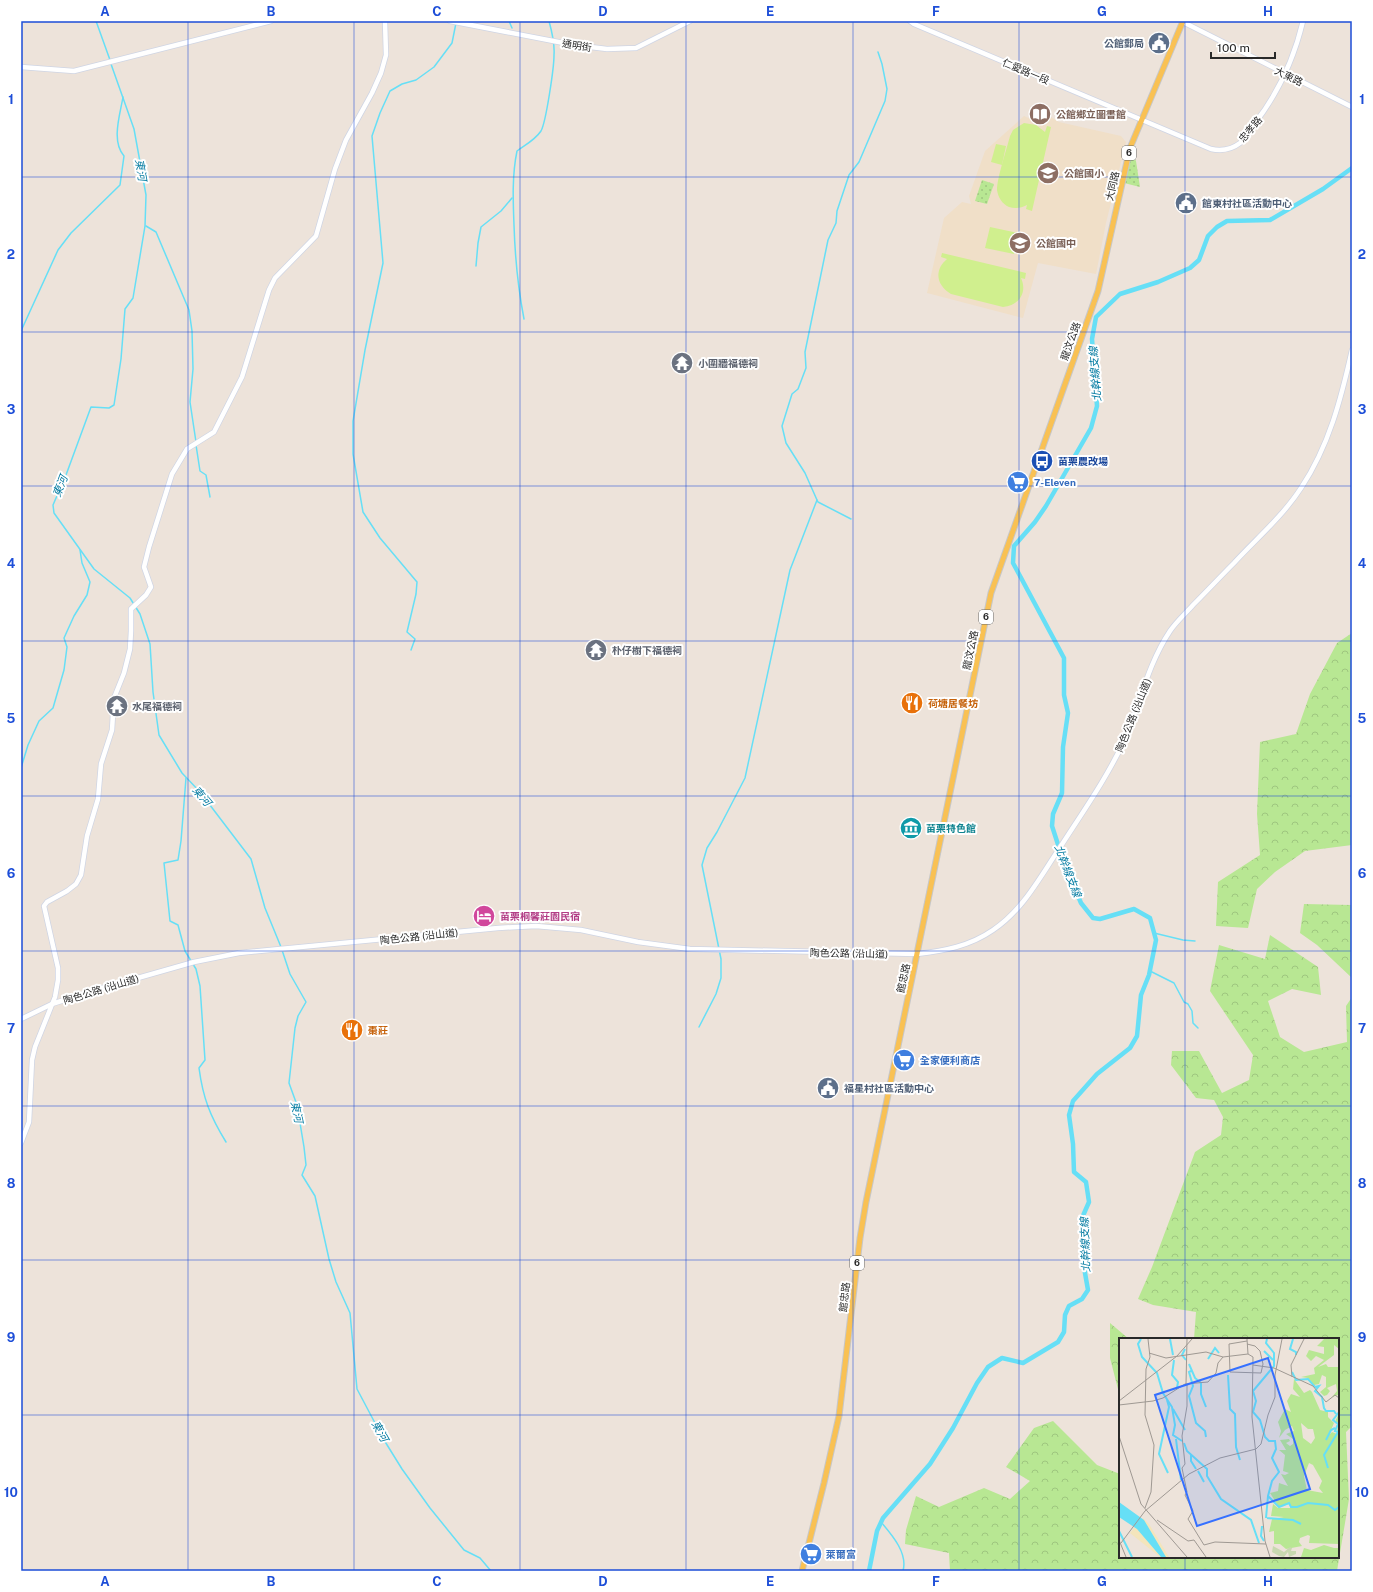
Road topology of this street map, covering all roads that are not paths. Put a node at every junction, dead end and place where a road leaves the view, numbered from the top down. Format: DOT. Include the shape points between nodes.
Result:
graph roads {
  1 [pos="270,21"];
  2 [pos="385,21"];
  3 [pos="452,21"];
  4 [pos="690,21"];
  5 [pos="910,21"];
  6 [pos="1303,21"];
  7 [pos="1183,22"];
  8 [pos="21,67"];
  9 [pos="1286,75"];
  10 [pos="1352,107"];
  11 [pos="1142,119"];
  12 [pos="1098,291"];
  13 [pos="1352,350"];
  14 [pos="917,954"];
  15 [pos="52,1004"];
  16 [pos="21,1019"];
  17 [pos="21,1143"];
  18 [pos="802,1571"];
  1 -- 8 [label="street" via="74,71"];
  2 -- 15 [label="street" via="386,55 381,73 346,140 316,236 275,278 242,377 214,432 184,453 172,474 144,567 151,587 130,609 130,649 114,698 112,730 101,764 98,799 87,836 81,875 76,884 44,906 58,968 58,986"];
  3 -- 4 [label="street, 通明街" via="607,49 636,48"];
  5 -- 11 [label="street, 仁愛路一段"];
  6 -- 9 [label="street, 忠孝路"];
  7 -- 9 [label="street, 大東路"];
  7 -- 11 [label="main road, 大同路 / 6"];
  9 -- 10 [label="street, 大東路"];
  9 -- 11 [label="street, 忠孝路" via="1268,106 1241,142 1227,149 1211,149"];
  11 -- 12 [label="main road, 大同路 / 6" via="1130,148"];
  12 -- 14 [label="main road, 龍汶公路 / 6" via="991,593"];
  13 -- 14 [label="street, 陶色公路 (沿山道)" via="1336,415 1318,461 1300,489 1274,520 1170,631 1151,670 1116,757 1030,893 1007,919 984,936 966,945 939,952"];
  14 -- 15 [label="street, 陶色公路 (沿山道)" via="690,949 638,942 581,930 536,926 498,928 239,953 188,963"];
  14 -- 18 [label="main road, 館忠路 / 6" via="866,1202 839,1416"];
  15 -- 16 [label="street, 陶色公路 (沿山道)"];
  15 -- 17 [label="street" via="32,1060 29,1122"];
}
